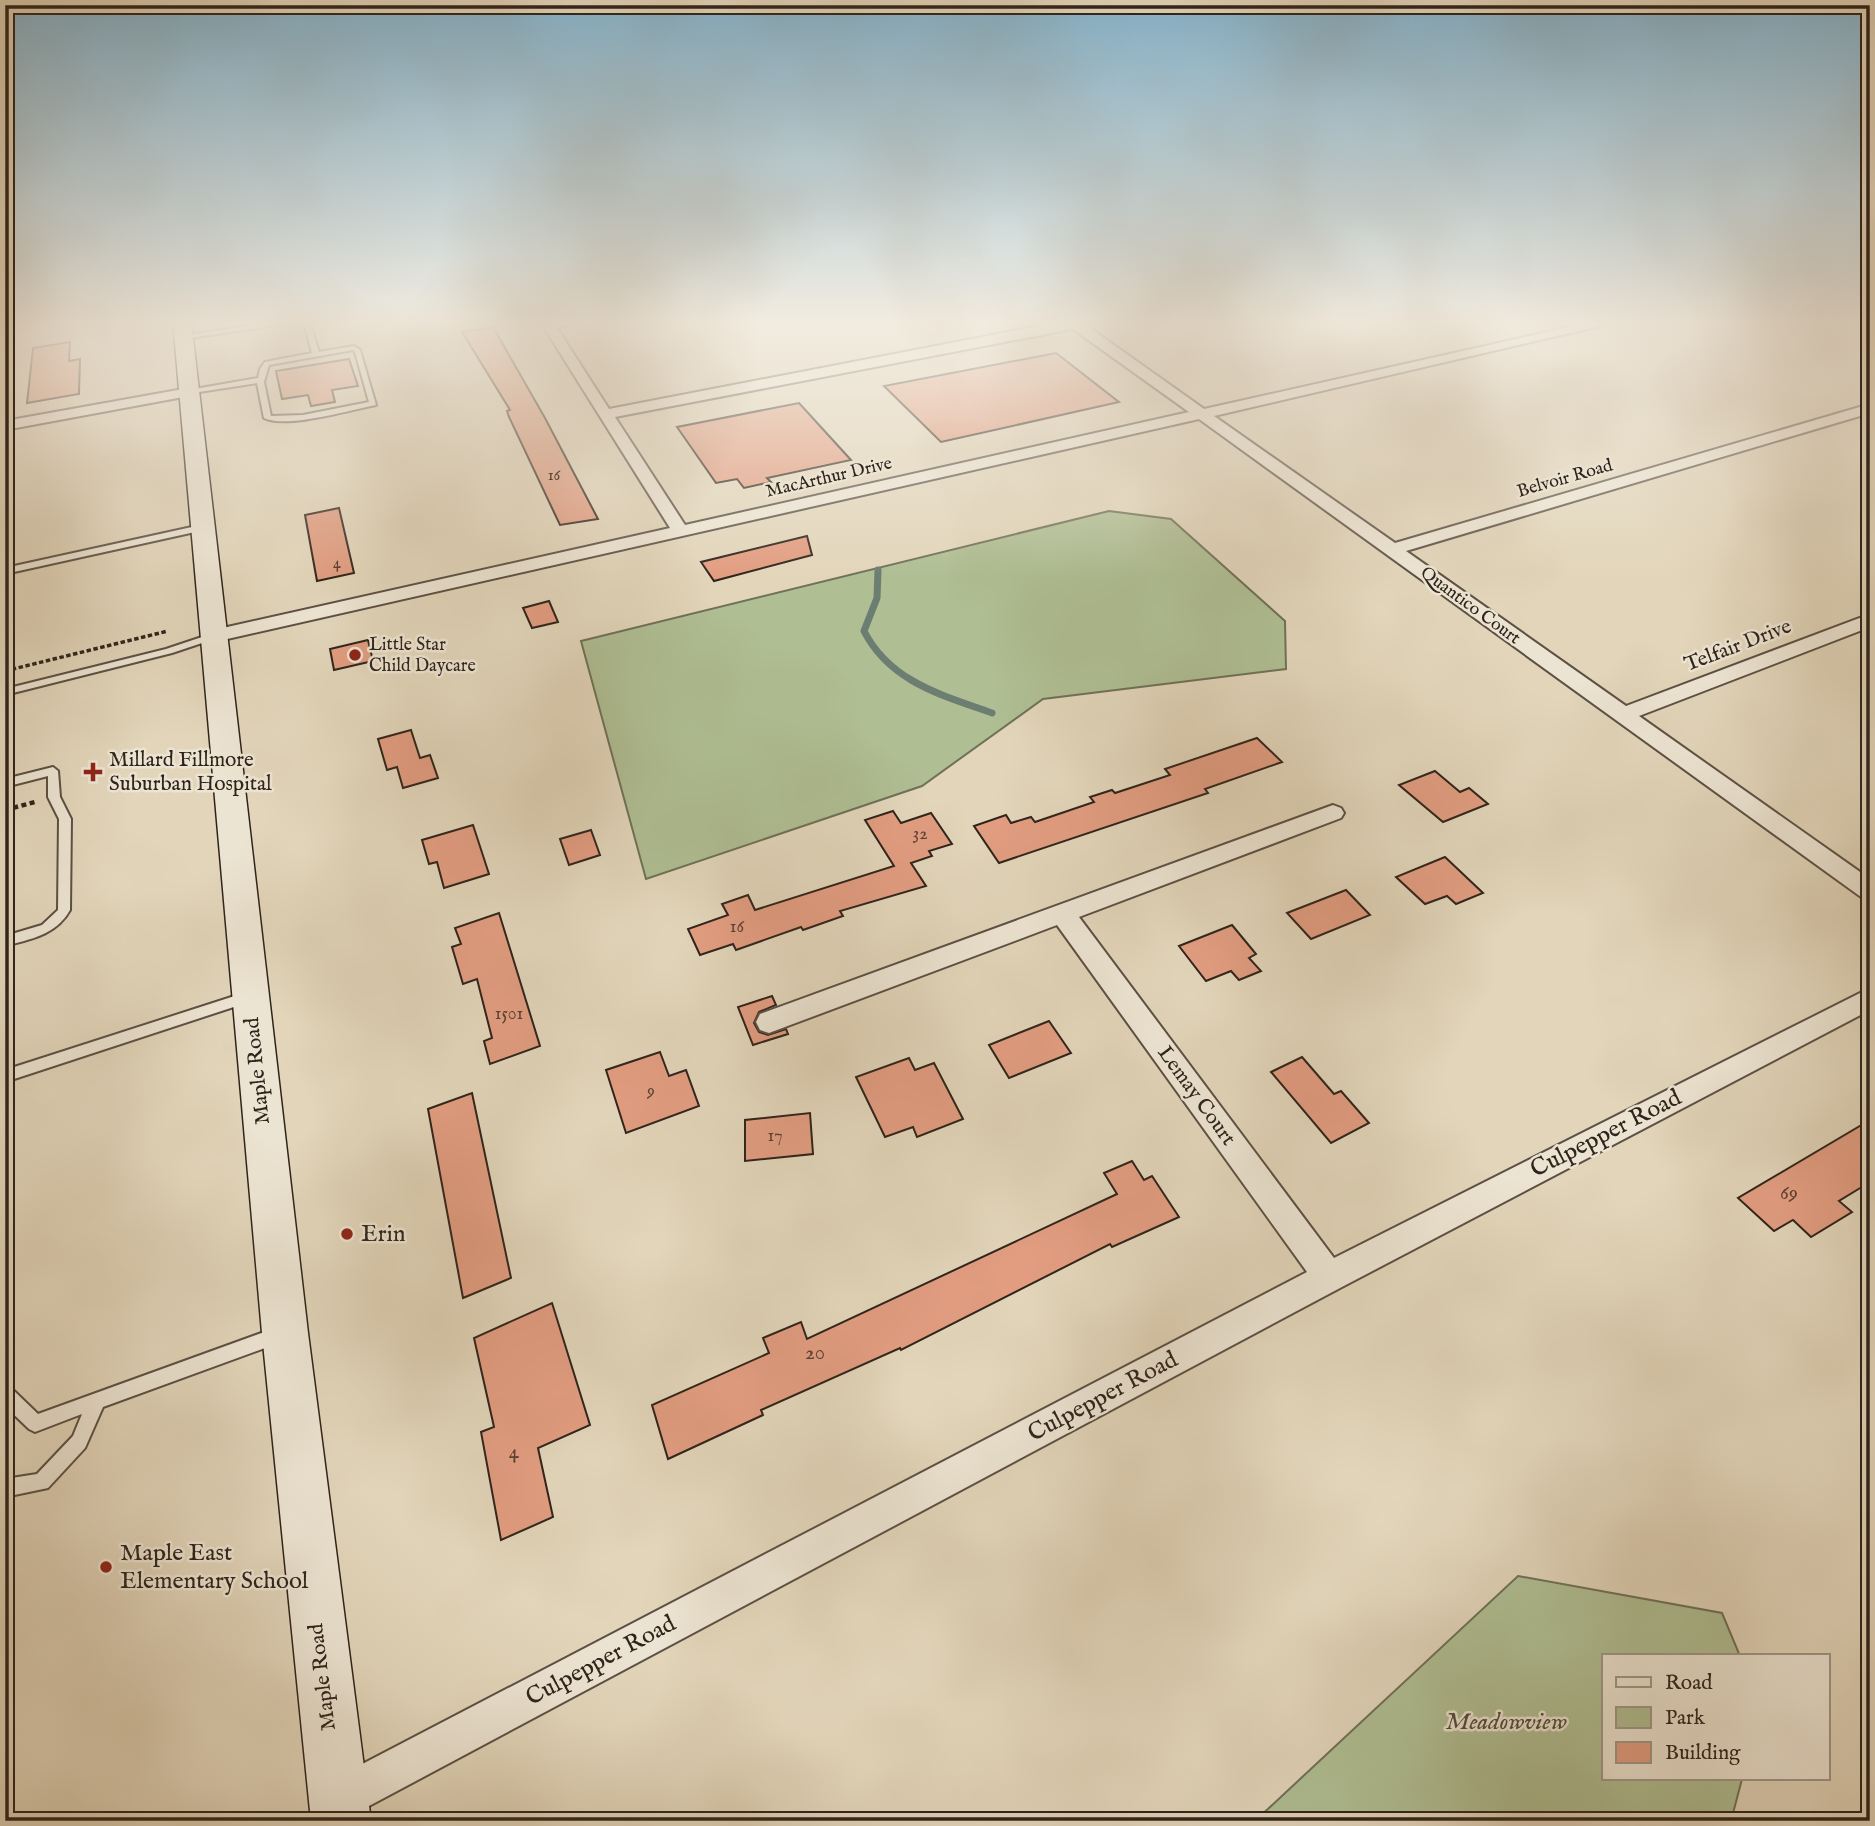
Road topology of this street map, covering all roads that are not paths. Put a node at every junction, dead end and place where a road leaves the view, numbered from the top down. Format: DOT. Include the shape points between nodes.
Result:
graph roads {
  1 [pos="112,406"];
  2 [pos="190,406"];
  3 [pos="266,406"];
  4 [pos="354,406"];
  5 [pos="601,406"];
  6 [pos="646,406"];
  7 [pos="1190,406"];
  8 [pos="1231,406"];
  9 [pos="1870,408"];
  10 [pos="1200,413"];
  11 [pos="606,414"];
  12 [pos="5,426"];
  13 [pos="201,528"];
  14 [pos="680,531"];
  15 [pos="1391,550"];
  16 [pos="5,571"];
  17 [pos="1870,620"];
  18 [pos="214,636"];
  19 [pos="5,692"];
  20 [pos="1622,715"];
  21 [pos="5,783"];
  22 [pos="1333,813"];
  23 [pos="1870,891"];
  24 [pos="1063,914"];
  25 [pos="5,942"];
  26 [pos="250,996"];
  27 [pos="1870,998"];
  28 [pos="769,1022"];
  29 [pos="5,1076"];
  30 [pos="1329,1278"];
  31 [pos="285,1332"];
  32 [pos="5,1394"];
  33 [pos="97,1401"];
  34 [pos="5,1488"];
  35 [pos="340,1810"];
  1 -- 12 [label="street"];
  2 -- 13 [label="main road, Maple Road"];
  3 -- 4 [label="lane" via="273,420"];
  5 -- 11 [label="street"];
  6 -- 11 [label="street"];
  7 -- 10 [label="street, Quantico Court"];
  8 -- 10 [label="street, MacArthur Drive"];
  9 -- 15 [label="street, Belvoir Road"];
  10 -- 14 [label="street, MacArthur Drive"];
  10 -- 15 [label="street, Quantico Court"];
  11 -- 14 [label="street"];
  13 -- 16 [label="lane"];
  13 -- 18 [label="main road, Maple Road"];
  14 -- 18 [label="street, MacArthur Drive"];
  15 -- 20 [label="street, Quantico Court"];
  17 -- 20 [label="street, Telfair Drive"];
  18 -- 19 [label="lane"];
  18 -- 26 [label="main road, Maple Road"];
  20 -- 23 [label="street, Quantico Court"];
  21 -- 25 [label="lane" via="52,771 54,797 65,819 60,921"];
  22 -- 24 [label="street"];
  24 -- 28 [label="street"];
  24 -- 30 [label="street, Lemay Court"];
  26 -- 29 [label="lane"];
  26 -- 31 [label="main road, Maple Road"];
  27 -- 30 [label="street, Culpepper Road"];
  30 -- 35 [label="street, Culpepper Road"];
  31 -- 33 [label="lane"];
  31 -- 35 [label="main road, Maple Road"];
  32 -- 33 [label="lane" via="35,1423"];
  33 -- 34 [label="lane" via="79,1442 42,1482"];
}
